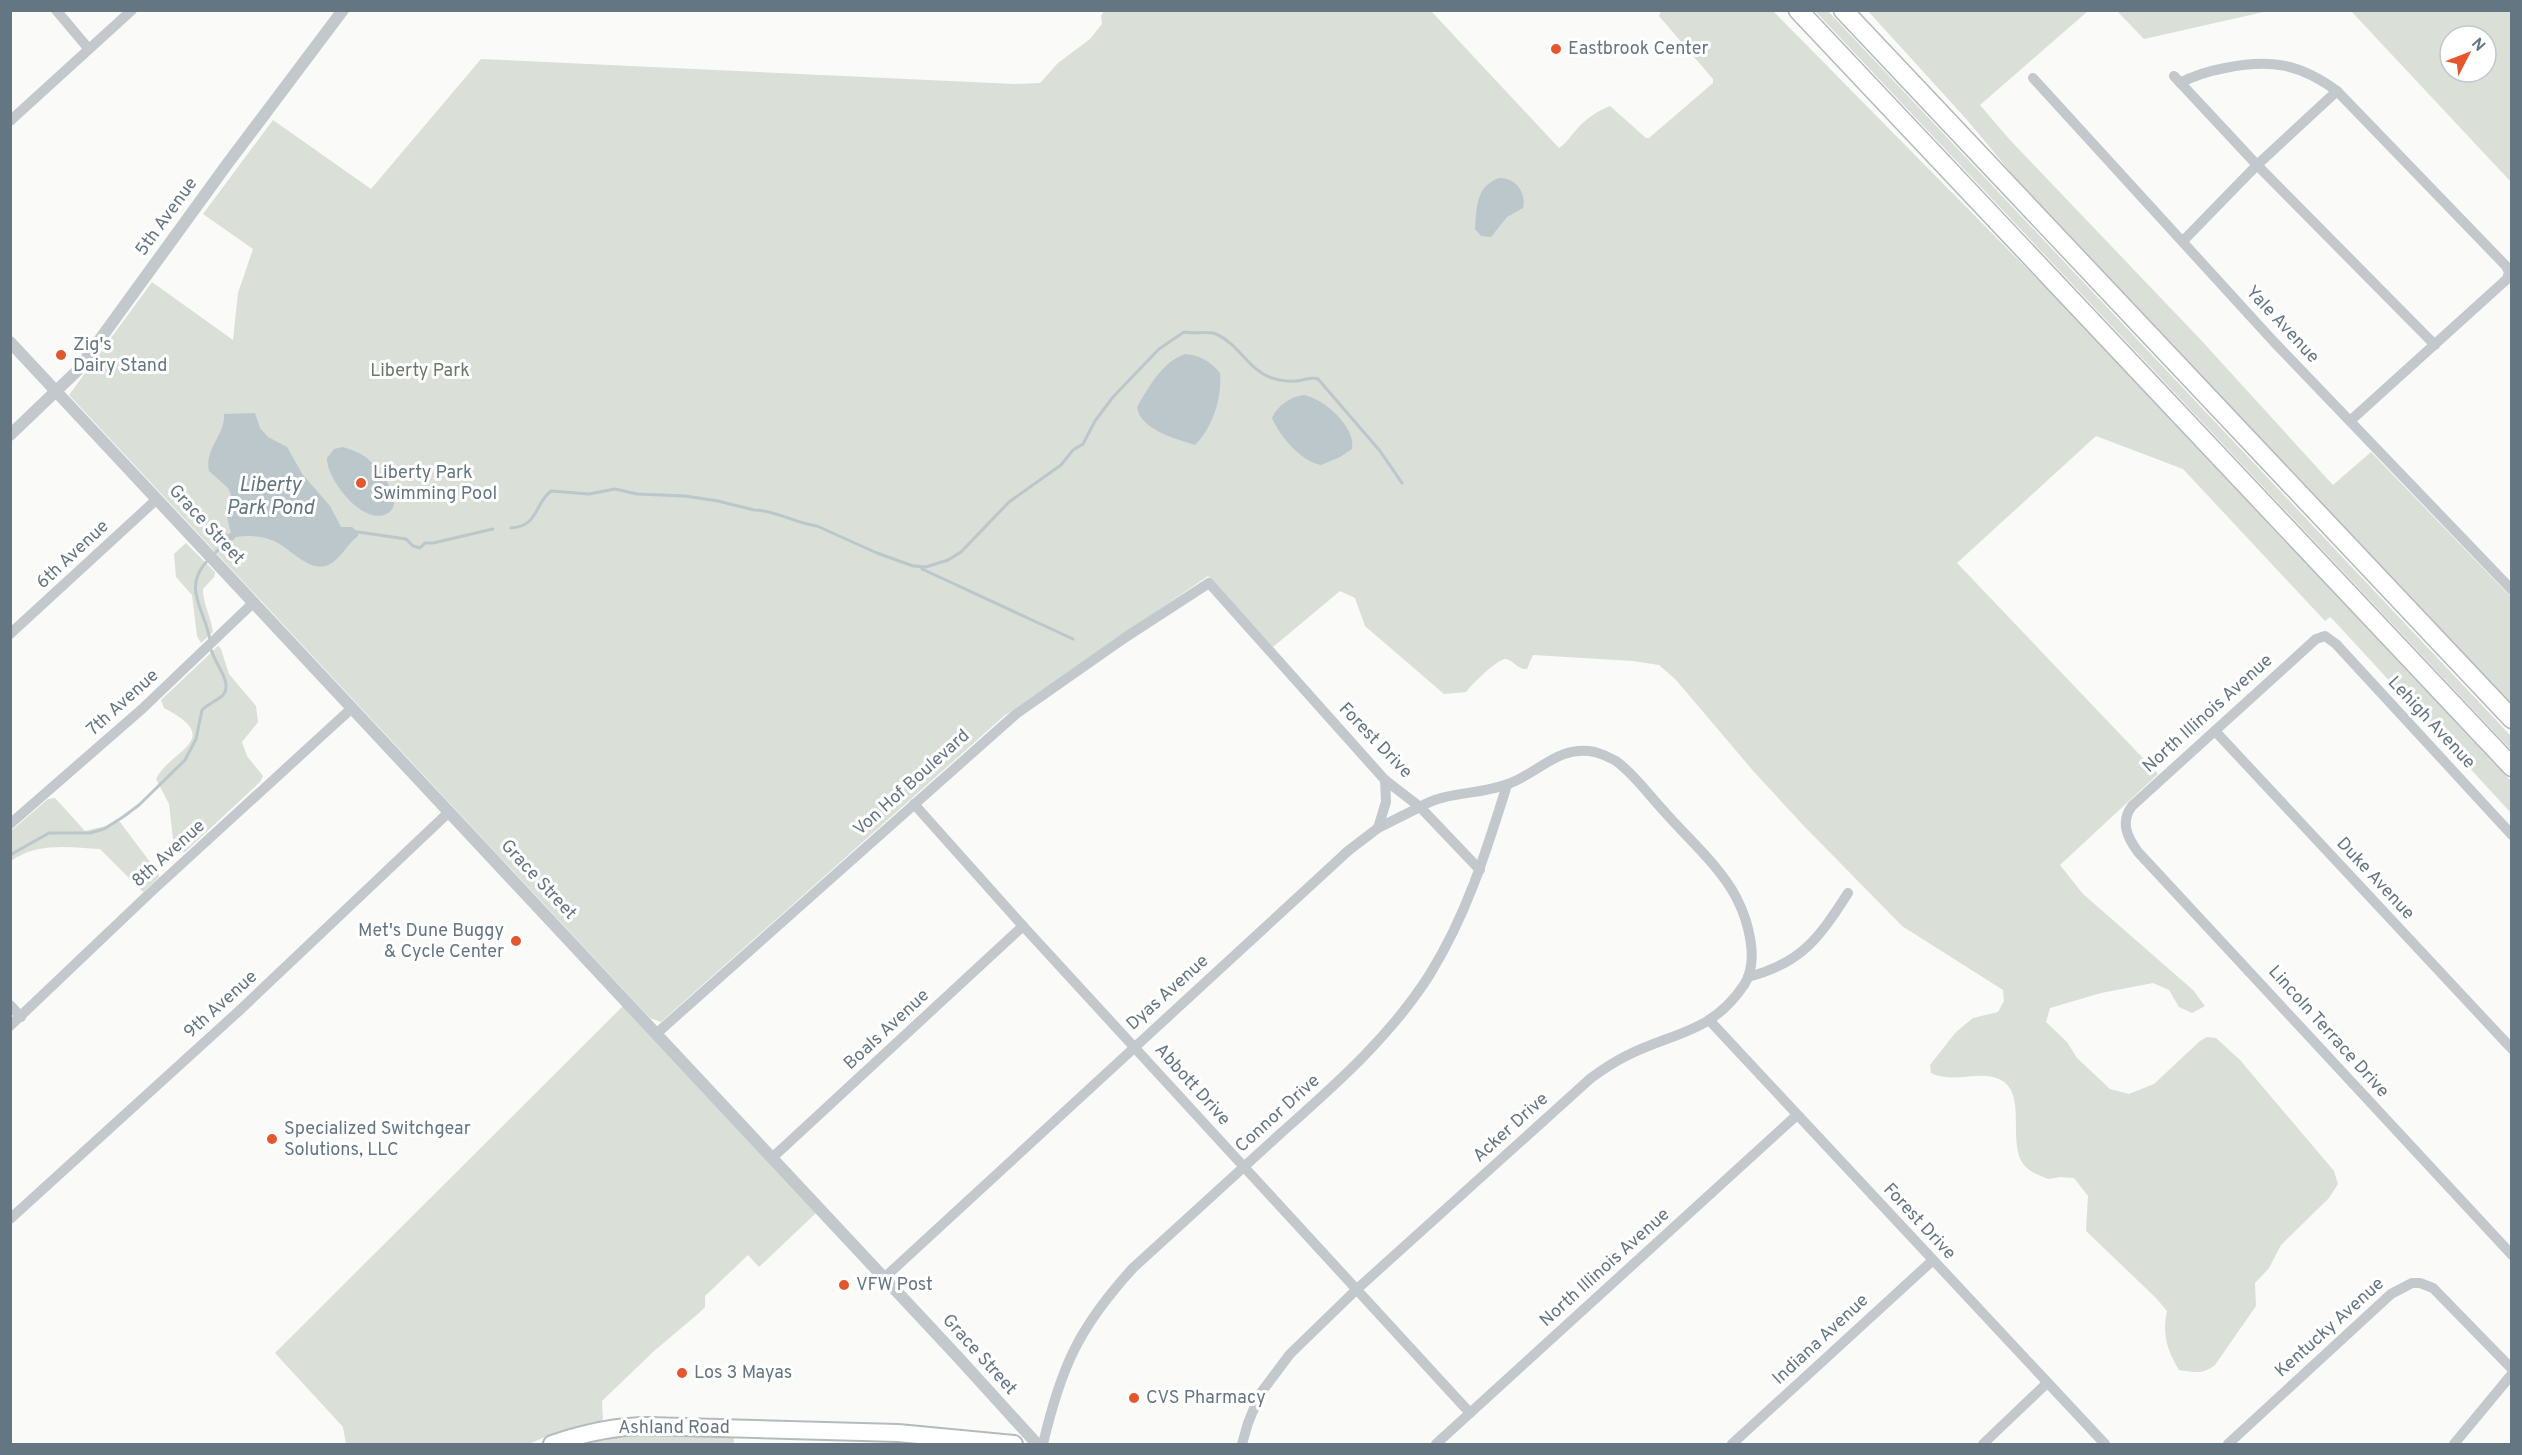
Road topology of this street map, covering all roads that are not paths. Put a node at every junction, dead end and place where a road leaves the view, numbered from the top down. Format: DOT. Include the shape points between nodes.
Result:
graph roads {
  1 [pos="56,10"];
  2 [pos="132,10"];
  3 [pos="343,10"];
  4 [pos="1786,10"];
  5 [pos="1798,10"];
  6 [pos="1843,10"];
  7 [pos="1858,10"];
  8 [pos="88,48"];
  9 [pos="2033,78"];
  10 [pos="2337,91"];
  11 [pos="10,121"];
  12 [pos="1935,156"];
  13 [pos="1983,158"];
  14 [pos="2257,165"];
  15 [pos="2183,241"];
  16 [pos="10,342"];
  17 [pos="2435,345"];
  18 [pos="57,392"];
  19 [pos="2350,421"];
  20 [pos="10,435"];
  21 [pos="157,500"];
  22 [pos="1209,583"];
  23 [pos="2511,590"];
  24 [pos="254,602"];
  25 [pos="10,634"];
  26 [pos="2325,636"];
  27 [pos="352,708"];
  28 [pos="2511,719"];
  29 [pos="2215,731"];
  30 [pos="2511,767"];
  31 [pos="1385,780"];
  32 [pos="1507,785"];
  33 [pos="914,804"];
  34 [pos="1420,807"];
  35 [pos="449,812"];
  36 [pos="10,824"];
  37 [pos="2125,827"];
  38 [pos="1378,828"];
  39 [pos="2511,835"];
  40 [pos="1480,870"];
  41 [pos="1848,892"];
  42 [pos="1023,926"];
  43 [pos="1748,978"];
  44 [pos="10,1005"];
  45 [pos="21,1017"];
  46 [pos="1710,1021"];
  47 [pos="10,1026"];
  48 [pos="656,1034"];
  49 [pos="1134,1046"];
  50 [pos="2511,1049"];
  51 [pos="1797,1115"];
  52 [pos="772,1158"];
  53 [pos="1244,1167"];
  54 [pos="10,1219"];
  55 [pos="2511,1255"];
  56 [pos="1932,1261"];
  57 [pos="884,1278"];
  58 [pos="1356,1290"];
  59 [pos="2511,1369"];
  60 [pos="2511,1374"];
  61 [pos="2047,1383"];
  62 [pos="1470,1413"];
  63 [pos="552,1444"];
  64 [pos="1014,1444"];
  65 [pos="1037,1444"];
  66 [pos="1043,1444"];
  67 [pos="1242,1444"];
  68 [pos="1436,1444"];
  69 [pos="1732,1444"];
  70 [pos="1983,1444"];
  71 [pos="2105,1444"];
  72 [pos="2228,1444"];
  73 [pos="2454,1444"];
  1 -- 8 [label="street"];
  2 -- 8 [label="street"];
  3 -- 18 [label="street, 5th Avenue" via="88,356"];
  4 -- 12 [label="highway"];
  5 -- 12 [label="highway"];
  6 -- 13 [label="highway"];
  7 -- 13 [label="highway" via="1962,124"];
  8 -- 11 [label="street"];
  9 -- 15 [label="street, Yale Avenue"];
  10 -- 14 [label="street"];
  10 -- 14 [label="street" via="2307,72 2266,62 2177,79"];
  10 -- 17 [label="street" via="2509,272 2507,279"];
  12 -- 30 [label="highway"];
  13 -- 28 [label="highway"];
  14 -- 15 [label="street"];
  14 -- 17 [label="street"];
  15 -- 19 [label="street, Yale Avenue"];
  16 -- 18 [label="street, Grace Street"];
  17 -- 19 [label="street"];
  18 -- 20 [label="street, 5th Avenue"];
  18 -- 21 [label="street, Grace Street"];
  19 -- 23 [label="street, Yale Avenue"];
  21 -- 24 [label="street, Grace Street"];
  21 -- 25 [label="street, 6th Avenue"];
  22 -- 31 [label="street, Forest Drive"];
  22 -- 33 [label="street, Von Hof Boulevard" via="1023,708"];
  24 -- 27 [label="street, Grace Street"];
  24 -- 36 [label="street, 7th Avenue" via="142,709"];
  26 -- 29 [label="street, North Illinois Avenue" via="2316,639"];
  26 -- 39 [label="street, Lehigh Avenue"];
  27 -- 35 [label="street, Grace Street"];
  27 -- 45 [label="street, 8th Avenue"];
  29 -- 37 [label="street, North Illinois Avenue" via="2132,806"];
  29 -- 50 [label="street, Duke Avenue"];
  31 -- 34 [label="street, Forest Drive"];
  31 -- 38 [label="street" via="1386,802"];
  32 -- 34 [label="street" via="1437,799"];
  32 -- 40 [label="street, Connor Drive"];
  32 -- 43 [label="street" via="1568,752 1589,751 1617,762 1732,890 1750,940"];
  33 -- 42 [label="street, Abbott Drive"];
  33 -- 48 [label="street, Von Hof Boulevard"];
  34 -- 38 [label="street, Dyas Avenue"];
  34 -- 40 [label="street"];
  35 -- 48 [label="street, Grace Street"];
  35 -- 54 [label="street, 9th Avenue" via="240,1010"];
  37 -- 55 [label="street, Lincoln Terrace Drive" via="2138,852"];
  38 -- 49 [label="street, Dyas Avenue"];
  40 -- 53 [label="street, Connor Drive" via="1448,942 1405,1010 1333,1086"];
  41 -- 43 [label="street" via="1819,935 1798,956 1779,968"];
  42 -- 49 [label="street, Abbott Drive"];
  42 -- 52 [label="street, Boals Avenue"];
  43 -- 46 [label="street, Acker Drive"];
  44 -- 45 [label="street"];
  45 -- 47 [label="street, 8th Avenue"];
  46 -- 51 [label="street, Forest Drive"];
  46 -- 58 [label="street, Acker Drive" via="1625,1056 1592,1078"];
  48 -- 52 [label="street, Grace Street"];
  49 -- 53 [label="street, Abbott Drive"];
  49 -- 57 [label="street, Dyas Avenue"];
  51 -- 56 [label="street, Forest Drive"];
  51 -- 62 [label="street, North Illinois Avenue"];
  52 -- 57 [label="street, Grace Street"];
  53 -- 58 [label="street, Abbott Drive"];
  53 -- 66 [label="street, Connor Drive" via="1133,1268 1092,1318 1064,1370"];
  56 -- 61 [label="street, Forest Drive"];
  56 -- 69 [label="street, Indiana Avenue"];
  57 -- 65 [label="street, Grace Street"];
  58 -- 62 [label="street, Abbott Drive"];
  58 -- 67 [label="street, Acker Drive" via="1297,1346 1270,1378 1253,1409"];
  59 -- 72 [label="street, Kentucky Avenue" via="2433,1288 2420,1283 2406,1284 2358,1323"];
  60 -- 73 [label="street"];
  61 -- 70 [label="street"];
  61 -- 71 [label="street, Forest Drive"];
  62 -- 68 [label="street, North Illinois Avenue"];
  63 -- 64 [label="main road, Ashland Road" via="610,1428 648,1426 898,1433"];
}
